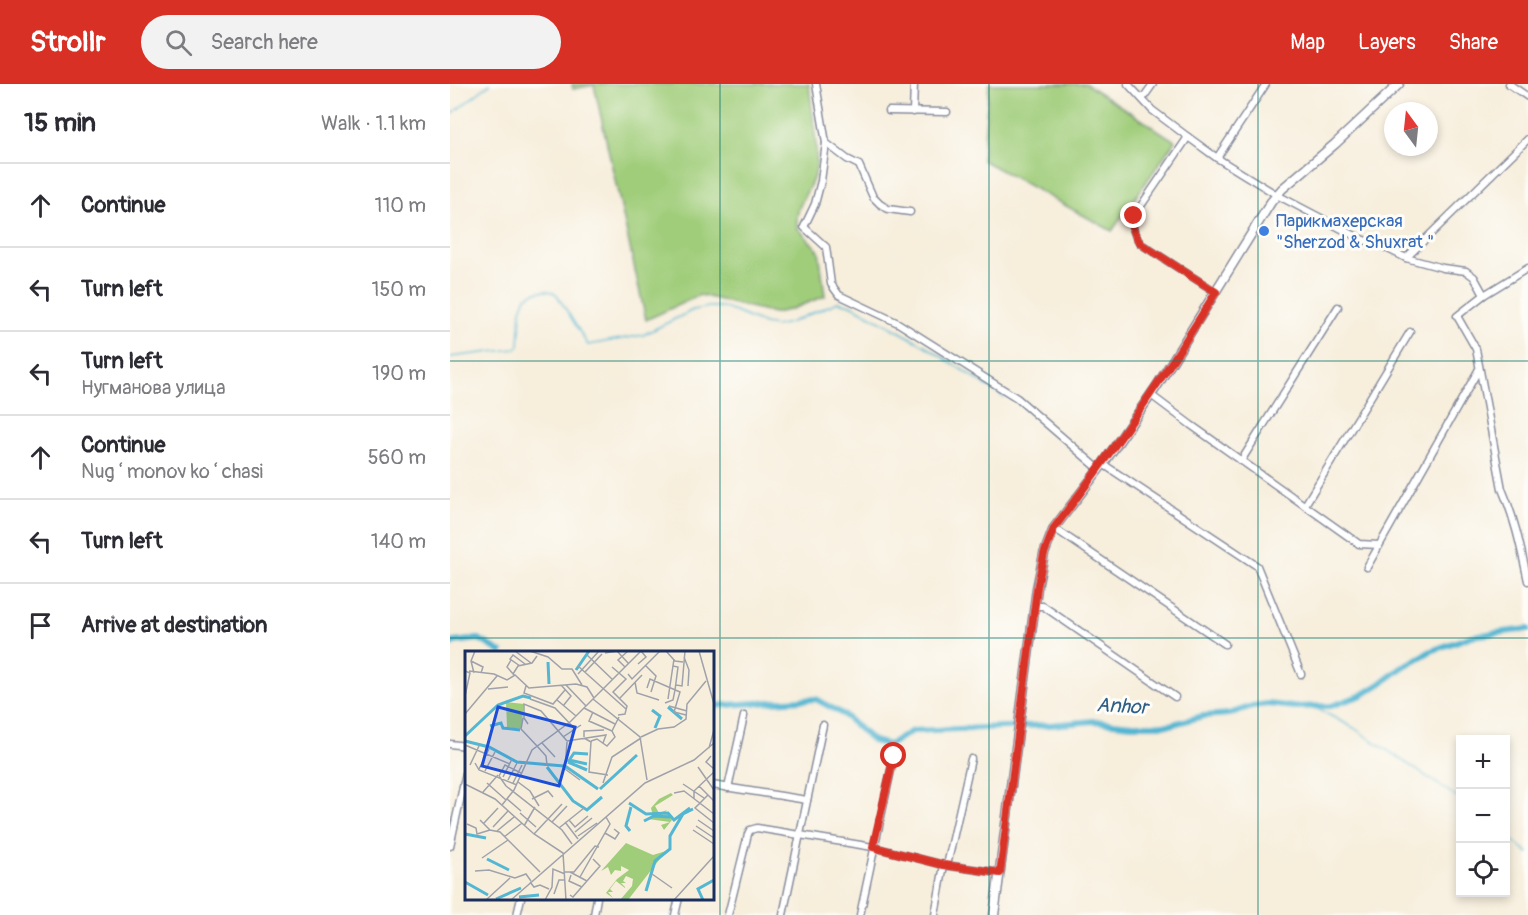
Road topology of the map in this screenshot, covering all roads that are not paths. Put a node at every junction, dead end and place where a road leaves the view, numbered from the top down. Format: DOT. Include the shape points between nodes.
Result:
graph roads {
  1 [pos="816,84"];
  2 [pos="914,84"];
  3 [pos="1128,84"];
  4 [pos="1153,84"];
  5 [pos="1266,84"];
  6 [pos="1399,84"];
  7 [pos="1509,84"];
  8 [pos="1528,97"];
  9 [pos="1143,99"];
  10 [pos="889,111"];
  11 [pos="913,112"];
  12 [pos="947,112"];
  13 [pos="1188,136"];
  14 [pos="1528,139"];
  15 [pos="826,143"];
  16 [pos="1217,158"];
  17 [pos="1277,195"];
  18 [pos="910,212"];
  19 [pos="1406,258"];
  20 [pos="1528,268"];
  21 [pos="1216,292"];
  22 [pos="1484,295"];
  23 [pos="1338,307"];
  24 [pos="1410,332"];
  25 [pos="1480,368"];
  26 [pos="1151,395"];
  27 [pos="1240,461"];
  28 [pos="1101,467"];
  29 [pos="1305,505"];
  30 [pos="1054,528"];
  31 [pos="1379,545"];
  32 [pos="1366,567"];
  33 [pos="1528,581"];
  34 [pos="1035,606"];
  35 [pos="1225,644"];
  36 [pos="1301,674"];
  37 [pos="1175,697"];
  38 [pos="744,716"];
  39 [pos="823,725"];
  40 [pos="450,744"];
  41 [pos="465,746"];
  42 [pos="894,756"];
  43 [pos="971,759"];
  44 [pos="465,778"];
  45 [pos="714,785"];
  46 [pos="728,788"];
  47 [pos="807,800"];
  48 [pos="800,835"];
  49 [pos="450,846"];
  50 [pos="873,847"];
  51 [pos="944,865"];
  52 [pos="1000,873"];
  53 [pos="521,900"];
  54 [pos="597,900"];
  55 [pos="679,900"];
  56 [pos="517,915"];
  57 [pos="594,915"];
  58 [pos="675,915"];
  59 [pos="728,915"];
  60 [pos="783,915"];
  61 [pos="860,915"];
  62 [pos="935,915"];
  63 [pos="994,915"];
  1 -- 15 [label="street"];
  2 -- 11 [label="street"];
  3 -- 9 [label="street"];
  4 -- 9 [label="street"];
  5 -- 16 [label="street"];
  6 -- 17 [label="main road"];
  7 -- 8 [label="street"];
  9 -- 13 [label="street"];
  10 -- 11 [label="street"];
  11 -- 12 [label="street"];
  13 -- 16 [label="street"];
  13 -- 21 [label="street" via="1134,216 1133,230 1141,244"];
  14 -- 19 [label="street"];
  15 -- 18 [label="street" via="859,165 880,204"];
  15 -- 28 [label="street" via="821,181 804,227 826,247 834,290 898,323 1017,398"];
  16 -- 17 [label="street"];
  17 -- 19 [label="street"];
  17 -- 21 [label="main road"];
  19 -- 22 [label="street" via="1466,271"];
  20 -- 22 [label="street"];
  21 -- 26 [label="main road"];
  22 -- 25 [label="street" via="1457,316 1476,349"];
  23 -- 27 [label="street"];
  24 -- 29 [label="street"];
  25 -- 31 [label="street"];
  25 -- 33 [label="street" via="1502,489 1522,546"];
  26 -- 27 [label="street"];
  26 -- 28 [label="main road"];
  27 -- 29 [label="street"];
  28 -- 30 [label="main road"];
  28 -- 36 [label="street" via="1257,566"];
  29 -- 31 [label="street" via="1359,544"];
  30 -- 34 [label="main road" via="1042,562"];
  30 -- 35 [label="street"];
  31 -- 32 [label="street"];
  34 -- 37 [label="street" via="1043,606"];
  34 -- 52 [label="main road"];
  38 -- 46 [label="street"];
  39 -- 47 [label="street"];
  40 -- 41 [label="street"];
  42 -- 50 [label="street"];
  43 -- 51 [label="street"];
  44 -- 49 [label="street"];
  45 -- 46 [label="street"];
  46 -- 47 [label="street"];
  47 -- 48 [label="street"];
  48 -- 50 [label="street"];
  48 -- 59 [label="street" via="750,830"];
  48 -- 60 [label="street"];
  50 -- 51 [label="street"];
  50 -- 61 [label="street"];
  51 -- 52 [label="street"];
  51 -- 62 [label="street"];
  52 -- 63 [label="main road"];
  53 -- 56 [label="street"];
  54 -- 57 [label="street"];
  55 -- 58 [label="street"];
}
